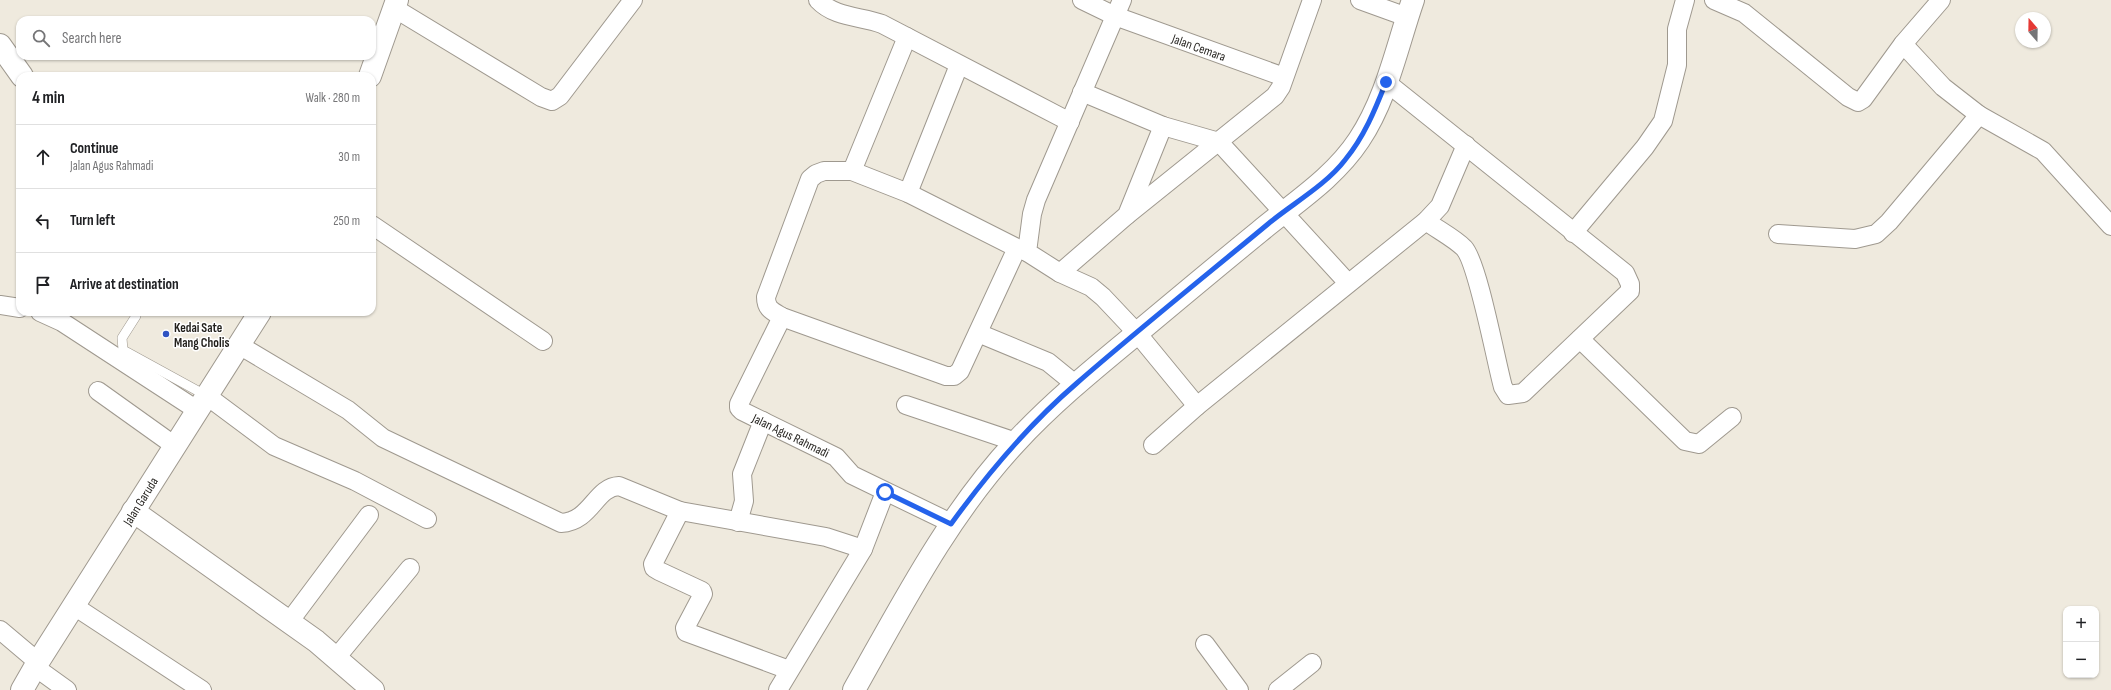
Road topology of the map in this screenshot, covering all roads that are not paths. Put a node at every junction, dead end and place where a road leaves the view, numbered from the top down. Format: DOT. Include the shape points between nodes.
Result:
graph roads {
  1 [pos="633,0"];
  2 [pos="818,0"];
  3 [pos="1082,0"];
  4 [pos="1312,0"];
  5 [pos="1360,0"];
  6 [pos="1685,0"];
  7 [pos="1714,0"];
  8 [pos="1941,0"];
  9 [pos="396,4"];
  10 [pos="1738,5"];
  11 [pos="1118,8"];
  12 [pos="1410,8"];
  13 [pos="907,37"];
  14 [pos="1903,44"];
  15 [pos="0,45"];
  16 [pos="376,59"];
  17 [pos="376,60"];
  18 [pos="959,65"];
  19 [pos="19,72"];
  20 [pos="371,72"];
  21 [pos="1284,77"];
  22 [pos="1386,82"];
  23 [pos="1082,92"];
  24 [pos="1976,112"];
  25 [pos="1070,122"];
  26 [pos="1163,126"];
  27 [pos="1219,142"];
  28 [pos="1466,145"];
  29 [pos="852,171"];
  30 [pos="908,193"];
  31 [pos="1283,212"];
  32 [pos="1127,215"];
  33 [pos="1426,221"];
  34 [pos="2111,226"];
  35 [pos="376,228"];
  36 [pos="1573,232"];
  37 [pos="1778,234"];
  38 [pos="1022,250"];
  39 [pos="1060,273"];
  40 [pos="1348,283"];
  41 [pos="0,305"];
  42 [pos="16,307"];
  43 [pos="49,316"];
  44 [pos="136,316"];
  45 [pos="257,316"];
  46 [pos="782,317"];
  47 [pos="978,333"];
  48 [pos="1137,333"];
  49 [pos="1580,339"];
  50 [pos="543,340"];
  51 [pos="239,345"];
  52 [pos="1075,384"];
  53 [pos="98,391"];
  54 [pos="202,403"];
  55 [pos="906,405"];
  56 [pos="1197,406"];
  57 [pos="1732,417"];
  58 [pos="763,421"];
  59 [pos="1016,442"];
  60 [pos="1153,444"];
  61 [pos="175,446"];
  62 [pos="885,492"];
  63 [pos="133,511"];
  64 [pos="680,511"];
  65 [pos="369,515"];
  66 [pos="426,519"];
  67 [pos="738,522"];
  68 [pos="951,524"];
  69 [pos="863,549"];
  70 [pos="410,568"];
  71 [pos="74,606"];
  72 [pos="289,622"];
  73 [pos="0,630"];
  74 [pos="1205,644"];
  75 [pos="336,658"];
  76 [pos="1312,663"];
  77 [pos="37,664"];
  78 [pos="790,670"];
  79 [pos="22,690"];
  80 [pos="67,690"];
  81 [pos="202,690"];
  82 [pos="373,690"];
  83 [pos="778,690"];
  84 [pos="854,690"];
  85 [pos="1239,690"];
  86 [pos="1278,690"];
  1 -- 9 [label="street" via="560,96 552,100 541,97"];
  2 -- 13 [label="street" via="842,15 872,20"];
  3 -- 11 [label="street, Jalan Cemara"];
  4 -- 21 [label="street"];
  5 -- 12 [label="street"];
  6 -- 36 [label="street" via="1677,29 1678,65 1663,121 1645,147"];
  7 -- 10 [label="street"];
  8 -- 14 [label="street"];
  9 -- 16 [label="main road"];
  10 -- 14 [label="street" via="1744,13 1858,102 1863,99"];
  11 -- 21 [label="street, Jalan Cemara"];
  11 -- 23 [label="street"];
  12 -- 22 [label="main road"];
  13 -- 18 [label="street"];
  13 -- 29 [label="street"];
  14 -- 24 [label="street" via="1943,87"];
  15 -- 19 [label="main road"];
  17 -- 20 [label="main road"];
  18 -- 25 [label="street"];
  18 -- 30 [label="street"];
  21 -- 27 [label="street" via="1275,96"];
  22 -- 28 [label="street"];
  22 -- 31 [label="main road" via="1371,119 1345,161"];
  23 -- 25 [label="street"];
  23 -- 26 [label="street"];
  24 -- 34 [label="street" via="2042,151"];
  24 -- 37 [label="street" via="1890,222 1876,234 1855,239"];
  25 -- 38 [label="street" via="1034,207"];
  26 -- 27 [label="street"];
  26 -- 32 [label="street"];
  27 -- 31 [label="street"];
  27 -- 32 [label="street"];
  28 -- 33 [label="street" via="1440,206"];
  28 -- 36 [label="street"];
  29 -- 30 [label="street"];
  29 -- 46 [label="street" via="824,171 810,179 766,297 766,305"];
  30 -- 38 [label="street"];
  31 -- 40 [label="street"];
  31 -- 48 [label="main road"];
  32 -- 39 [label="street"];
  33 -- 40 [label="street"];
  33 -- 49 [label="street" via="1465,249 1483,304 1503,387 1508,395 1523,393"];
  35 -- 50 [label="street"];
  36 -- 49 [label="street" via="1625,273 1630,284 1630,291"];
  38 -- 39 [label="street"];
  38 -- 47 [label="street"];
  39 -- 48 [label="street" via="1097,291"];
  40 -- 56 [label="street"];
  41 -- 42 [label="street"];
  43 -- 54 [label="street"];
  44 -- 54 [label="lane" via="122,338 123,350"];
  45 -- 51 [label="main road, Jalan Garuda"];
  46 -- 47 [label="street" via="951,377 960,371"];
  46 -- 58 [label="street, Jalan Agus Rahmadi" via="739,408"];
  47 -- 52 [label="street" via="1048,362"];
  48 -- 52 [label="main road"];
  48 -- 56 [label="street"];
  49 -- 57 [label="street" via="1685,441 1699,444"];
  51 -- 54 [label="main road, Jalan Garuda"];
  51 -- 64 [label="street" via="348,410 383,438 561,523 572,522 583,516 607,489 613,486 619,486"];
  52 -- 59 [label="main road"];
  53 -- 61 [label="street"];
  54 -- 61 [label="main road, Jalan Garuda"];
  54 -- 66 [label="street" via="274,446 355,481"];
  55 -- 59 [label="street"];
  56 -- 60 [label="street"];
  58 -- 62 [label="street, Jalan Agus Rahmadi" via="836,457 852,475"];
  58 -- 67 [label="street" via="742,474 744,501"];
  59 -- 68 [label="main road" via="983,480"];
  61 -- 63 [label="main road, Jalan Garuda"];
  62 -- 68 [label="street, Jalan Agus Rahmadi"];
  62 -- 69 [label="street"];
  63 -- 71 [label="main road, Jalan Garuda"];
  63 -- 72 [label="main road"];
  64 -- 67 [label="street"];
  64 -- 78 [label="street" via="653,564 659,571 702,591 703,594 685,628 686,632"];
  65 -- 72 [label="street"];
  67 -- 69 [label="street" via="826,537"];
  68 -- 84 [label="main road"];
  69 -- 78 [label="street"];
  70 -- 75 [label="street"];
  71 -- 77 [label="main road, Jalan Garuda"];
  71 -- 81 [label="street"];
  72 -- 75 [label="main road"];
  73 -- 77 [label="street"];
  74 -- 85 [label="street"];
  75 -- 82 [label="main road"];
  76 -- 86 [label="street"];
  77 -- 79 [label="main road, Jalan Garuda"];
  77 -- 80 [label="street"];
  78 -- 83 [label="street"];
}
